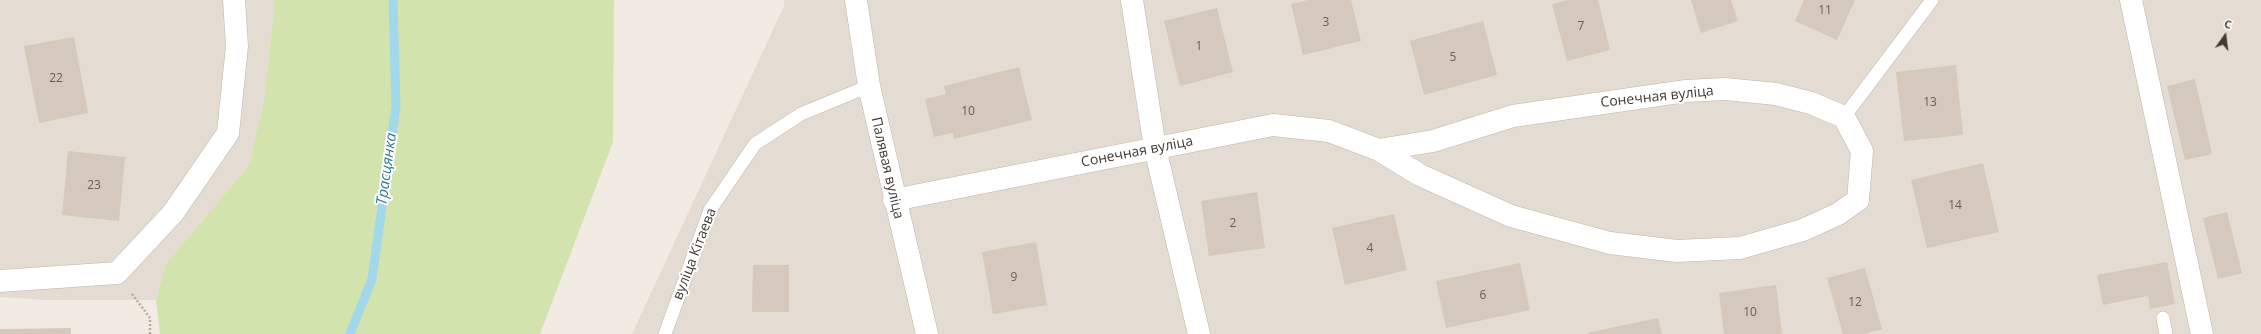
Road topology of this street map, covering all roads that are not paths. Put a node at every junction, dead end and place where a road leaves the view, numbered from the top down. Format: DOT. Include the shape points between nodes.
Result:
graph roads {
  1 [pos="234,0"];
  2 [pos="856,0"];
  3 [pos="1132,0"];
  4 [pos="1932,0"];
  5 [pos="2131,0"];
  6 [pos="868,86"];
  7 [pos="1844,117"];
  8 [pos="1155,148"];
  9 [pos="1379,150"];
  10 [pos="894,200"];
  11 [pos="0,281"];
  12 [pos="2162,318"];
  13 [pos="665,334"];
  14 [pos="927,334"];
  15 [pos="1199,334"];
  16 [pos="2166,334"];
  17 [pos="2202,334"];
  1 -- 11 [label="street" via="237,46 228,133 174,214 117,273"];
  2 -- 6 [label="street, Палявая вуліца"];
  3 -- 8 [label="street"];
  4 -- 7 [label="lane"];
  5 -- 17 [label="street"];
  6 -- 10 [label="street, Палявая вуліца"];
  6 -- 13 [label="lane, вуліца Кітаева" via="801,114 756,144 710,210"];
  7 -- 9 [label="street, Сонечная вуліца" via="1811,103 1776,94 1725,89 1686,91 1512,116 1433,141"];
  7 -- 9 [label="street, Сонечная вуліца" via="1862,151 1858,200 1838,214 1803,230 1740,248 1677,251 1610,243 1511,216 1420,175"];
  8 -- 9 [label="street, Сонечная вуліца" via="1273,125 1329,131"];
  8 -- 10 [label="street, Сонечная вуліца"];
  8 -- 15 [label="street"];
  10 -- 14 [label="street, Палявая вуліца"];
  12 -- 16 [label="lane"];
}
